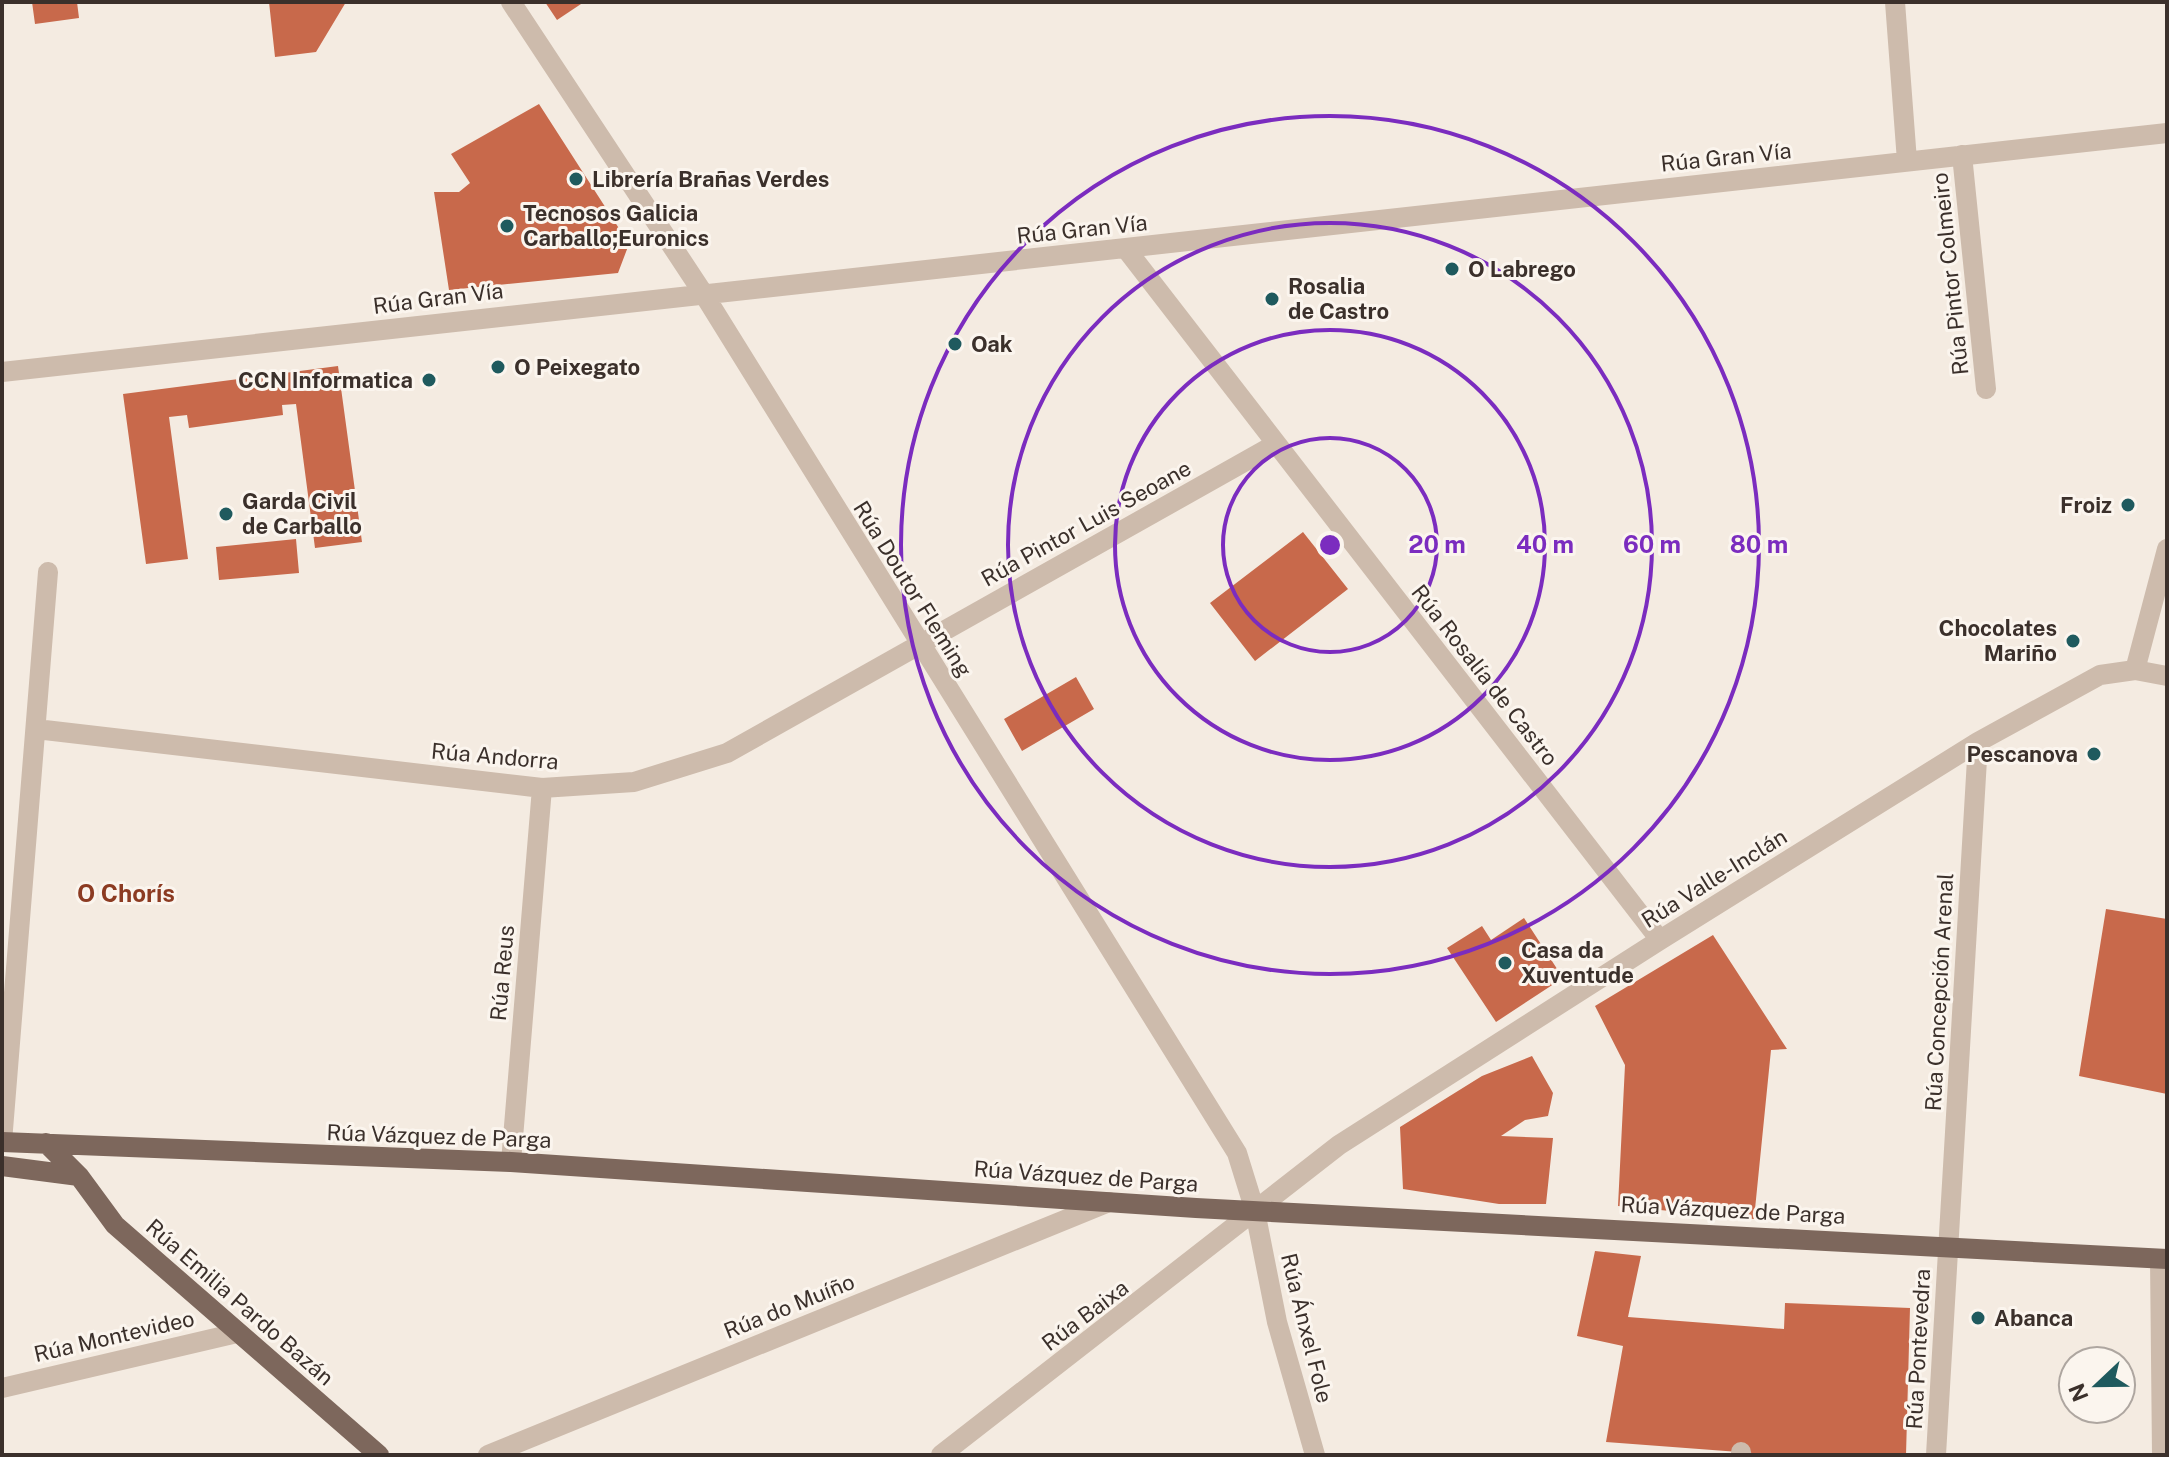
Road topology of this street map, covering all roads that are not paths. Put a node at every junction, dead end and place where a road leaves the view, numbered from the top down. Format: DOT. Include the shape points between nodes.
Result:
graph roads {
  1 [pos="511,2"];
  2 [pos="1895,2"];
  3 [pos="2167,133"];
  4 [pos="1962,155"];
  5 [pos="1907,161"];
  6 [pos="1126,249"];
  7 [pos="703,293"];
  8 [pos="2,372"];
  9 [pos="1986,389"];
  10 [pos="1276,444"];
  11 [pos="2167,549"];
  12 [pos="48,572"];
  13 [pos="920,644"];
  14 [pos="2135,670"];
  15 [pos="2167,676"];
  16 [pos="36,729"];
  17 [pos="1978,742"];
  18 [pos="542,788"];
  19 [pos="1660,940"];
  20 [pos="2,1142"];
  21 [pos="46,1143"];
  22 [pos="109,1145"];
  23 [pos="511,1162"];
  24 [pos="2,1166"];
  25 [pos="79,1176"];
  26 [pos="1109,1202"];
  27 [pos="1255,1211"];
  28 [pos="1948,1245"];
  29 [pos="2163,1259"];
  30 [pos="237,1333"];
  31 [pos="2,1388"];
  32 [pos="379,1455"];
  33 [pos="488,1455"];
  34 [pos="941,1455"];
  35 [pos="1315,1455"];
  36 [pos="1936,1455"];
  37 [pos="2162,1455"];
  1 -- 7 [label="street, Rúa Doutor Fleming"];
  2 -- 5 [label="street"];
  3 -- 4 [label="street, Rúa Gran Vía"];
  4 -- 5 [label="street, Rúa Gran Vía"];
  4 -- 9 [label="street, Rúa Pintor Colmeiro"];
  5 -- 6 [label="street, Rúa Gran Vía"];
  6 -- 7 [label="street, Rúa Gran Vía"];
  6 -- 10 [label="street, Rúa Rosalía de Castro"];
  7 -- 8 [label="street, Rúa Gran Vía"];
  7 -- 13 [label="street, Rúa Doutor Fleming"];
  10 -- 13 [label="street, Rúa Pintor Luis Seoane"];
  10 -- 19 [label="street, Rúa Rosalía de Castro"];
  11 -- 14 [label="street"];
  12 -- 16 [label="street"];
  13 -- 18 [label="street, Rúa Andorra" via="727,753 634,782"];
  13 -- 27 [label="street, Rúa Doutor Fleming" via="1237,1153"];
  14 -- 15 [label="street"];
  14 -- 17 [label="street, Rúa Valle-Inclán" via="2100,675"];
  16 -- 18 [label="street, Rúa Andorra"];
  16 -- 20 [label="street"];
  17 -- 19 [label="street, Rúa Valle-Inclán"];
  17 -- 28 [label="street, Rúa Concepción Arenal"];
  18 -- 23 [label="street, Rúa Reus"];
  19 -- 27 [label="street, Rúa Valle-Inclán" via="1339,1145"];
  20 -- 21 [label="main road, Rúa Vázquez de Parga"];
  21 -- 22 [label="main road, Rúa Vázquez de Parga"];
  21 -- 25 [label="main road, Rúa Emilia Pardo Bazán"];
  22 -- 23 [label="main road, Rúa Vázquez de Parga"];
  22 -- 25 [label="main road"];
  23 -- 26 [label="main road, Rúa Vázquez de Parga"];
  24 -- 25 [label="main road"];
  25 -- 30 [label="main road, Rúa Emilia Pardo Bazán" via="115,1225"];
  26 -- 27 [label="main road, Rúa Vázquez de Parga"];
  26 -- 33 [label="street, Rúa do Muíño"];
  27 -- 28 [label="main road, Rúa Vázquez de Parga"];
  27 -- 34 [label="street, Rúa Baixa"];
  27 -- 35 [label="street, Rúa Ánxel Fole" via="1277,1322"];
  28 -- 29 [label="main road, Rúa Vázquez de Parga"];
  28 -- 36 [label="street, Rúa Pontevedra"];
  29 -- 37 [label="street"];
  30 -- 31 [label="street, Rúa Montevideo"];
  30 -- 32 [label="main road, Rúa Emilia Pardo Bazán"];
}
